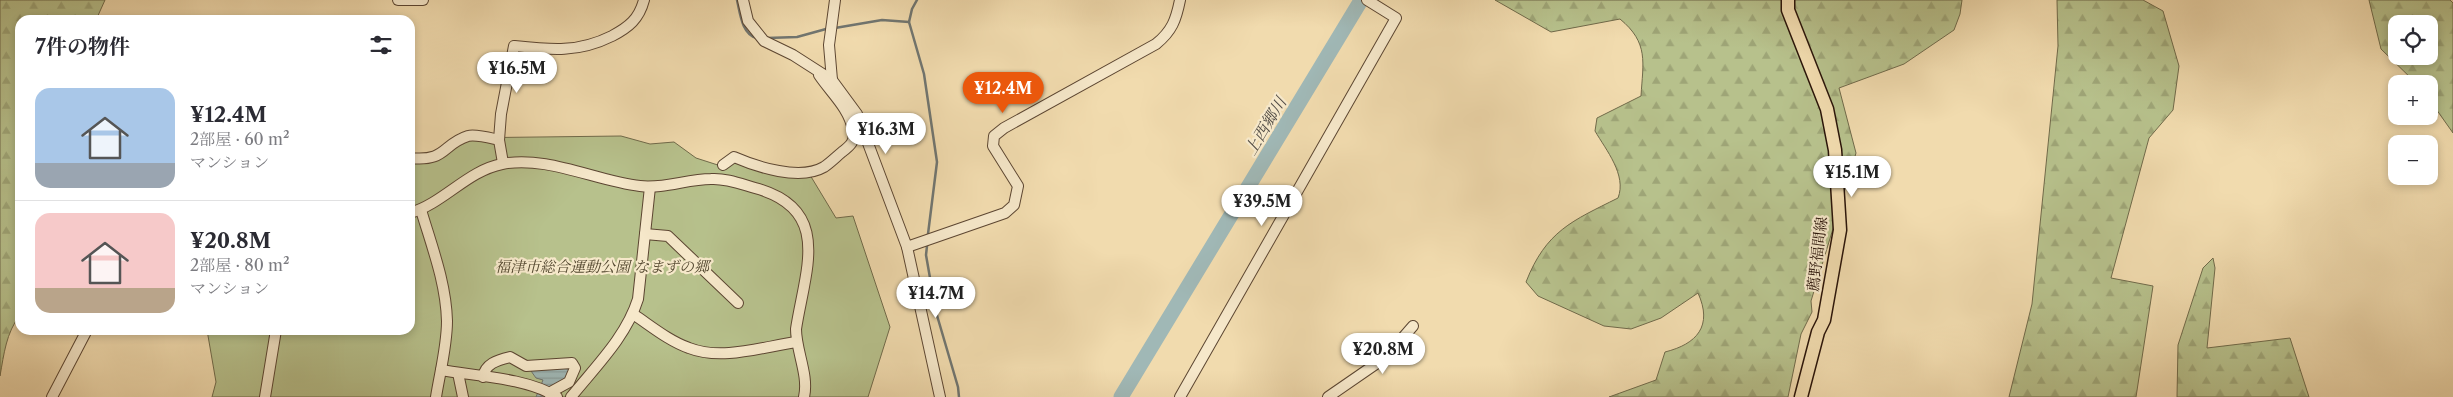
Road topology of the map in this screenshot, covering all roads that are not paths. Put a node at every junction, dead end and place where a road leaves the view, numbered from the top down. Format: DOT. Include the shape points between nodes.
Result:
graph roads {
  1 [pos="398,0"];
  2 [pos="423,0"];
  3 [pos="644,0"];
  4 [pos="743,0"];
  5 [pos="835,0"];
  6 [pos="1180,0"];
  7 [pos="1367,0"];
  8 [pos="1788,0"];
  9 [pos="816,70"];
  10 [pos="832,80"];
  11 [pos="499,140"];
  12 [pos="415,159"];
  13 [pos="504,163"];
  14 [pos="723,165"];
  15 [pos="650,187"];
  16 [pos="421,210"];
  17 [pos="415,212"];
  18 [pos="645,234"];
  19 [pos="907,247"];
  20 [pos="738,303"];
  21 [pos="633,314"];
  22 [pos="1413,326"];
  23 [pos="84,335"];
  24 [pos="275,335"];
  25 [pos="796,342"];
  26 [pos="526,366"];
  27 [pos="441,370"];
  28 [pos="458,373"];
  29 [pos="482,377"];
  30 [pos="521,384"];
  31 [pos="553,395"];
  32 [pos="52,397"];
  33 [pos="265,397"];
  34 [pos="436,397"];
  35 [pos="463,397"];
  36 [pos="571,397"];
  37 [pos="804,397"];
  38 [pos="940,397"];
  39 [pos="1180,397"];
  40 [pos="1328,397"];
  41 [pos="1802,397"];
  1 -- 2 [label="street"];
  3 -- 11 [label="street" via="631,25 586,47 553,50 514,46 500,114"];
  4 -- 9 [label="street" via="748,21 760,38"];
  5 -- 10 [label="street" via="829,45"];
  6 -- 19 [label="street" via="1176,22 1156,44 994,136 993,146 1018,186 1014,206 1005,213"];
  7 -- 39 [label="street" via="1396,18"];
  8 -- 41 [label="main road, 薦野福間線" via="1788,10 1832,128 1840,230 1824,320"];
  9 -- 10 [label="street"];
  9 -- 14 [label="street" via="850,120 854,138 851,146 816,170 767,170 734,157"];
  10 -- 19 [label="street" via="863,127"];
  11 -- 12 [label="street" via="470,135 437,156"];
  11 -- 13 [label="street"];
  13 -- 15 [label="street" via="532,163"];
  13 -- 16 [label="street" via="474,175"];
  15 -- 18 [label="street"];
  15 -- 25 [label="street" via="724,179 769,192 790,203 805,225 809,245"];
  16 -- 17 [label="street"];
  16 -- 27 [label="street" via="445,297 447,323"];
  18 -- 20 [label="street" via="668,236"];
  18 -- 21 [label="street" via="638,299"];
  19 -- 38 [label="street"];
  21 -- 25 [label="street" via="677,343 701,351 730,353"];
  21 -- 36 [label="street" via="626,328"];
  22 -- 40 [label="street" via="1386,357"];
  23 -- 32 [label="street"];
  24 -- 33 [label="street"];
  25 -- 37 [label="street" via="804,375"];
  26 -- 29 [label="street" via="514,358 506,358 486,367"];
  26 -- 30 [label="street"];
  26 -- 31 [label="street" via="572,363 574,368 569,382"];
  27 -- 28 [label="street"];
  27 -- 34 [label="street"];
  28 -- 29 [label="street"];
  28 -- 35 [label="street"];
  29 -- 30 [label="street"];
  30 -- 31 [label="street"];
}
